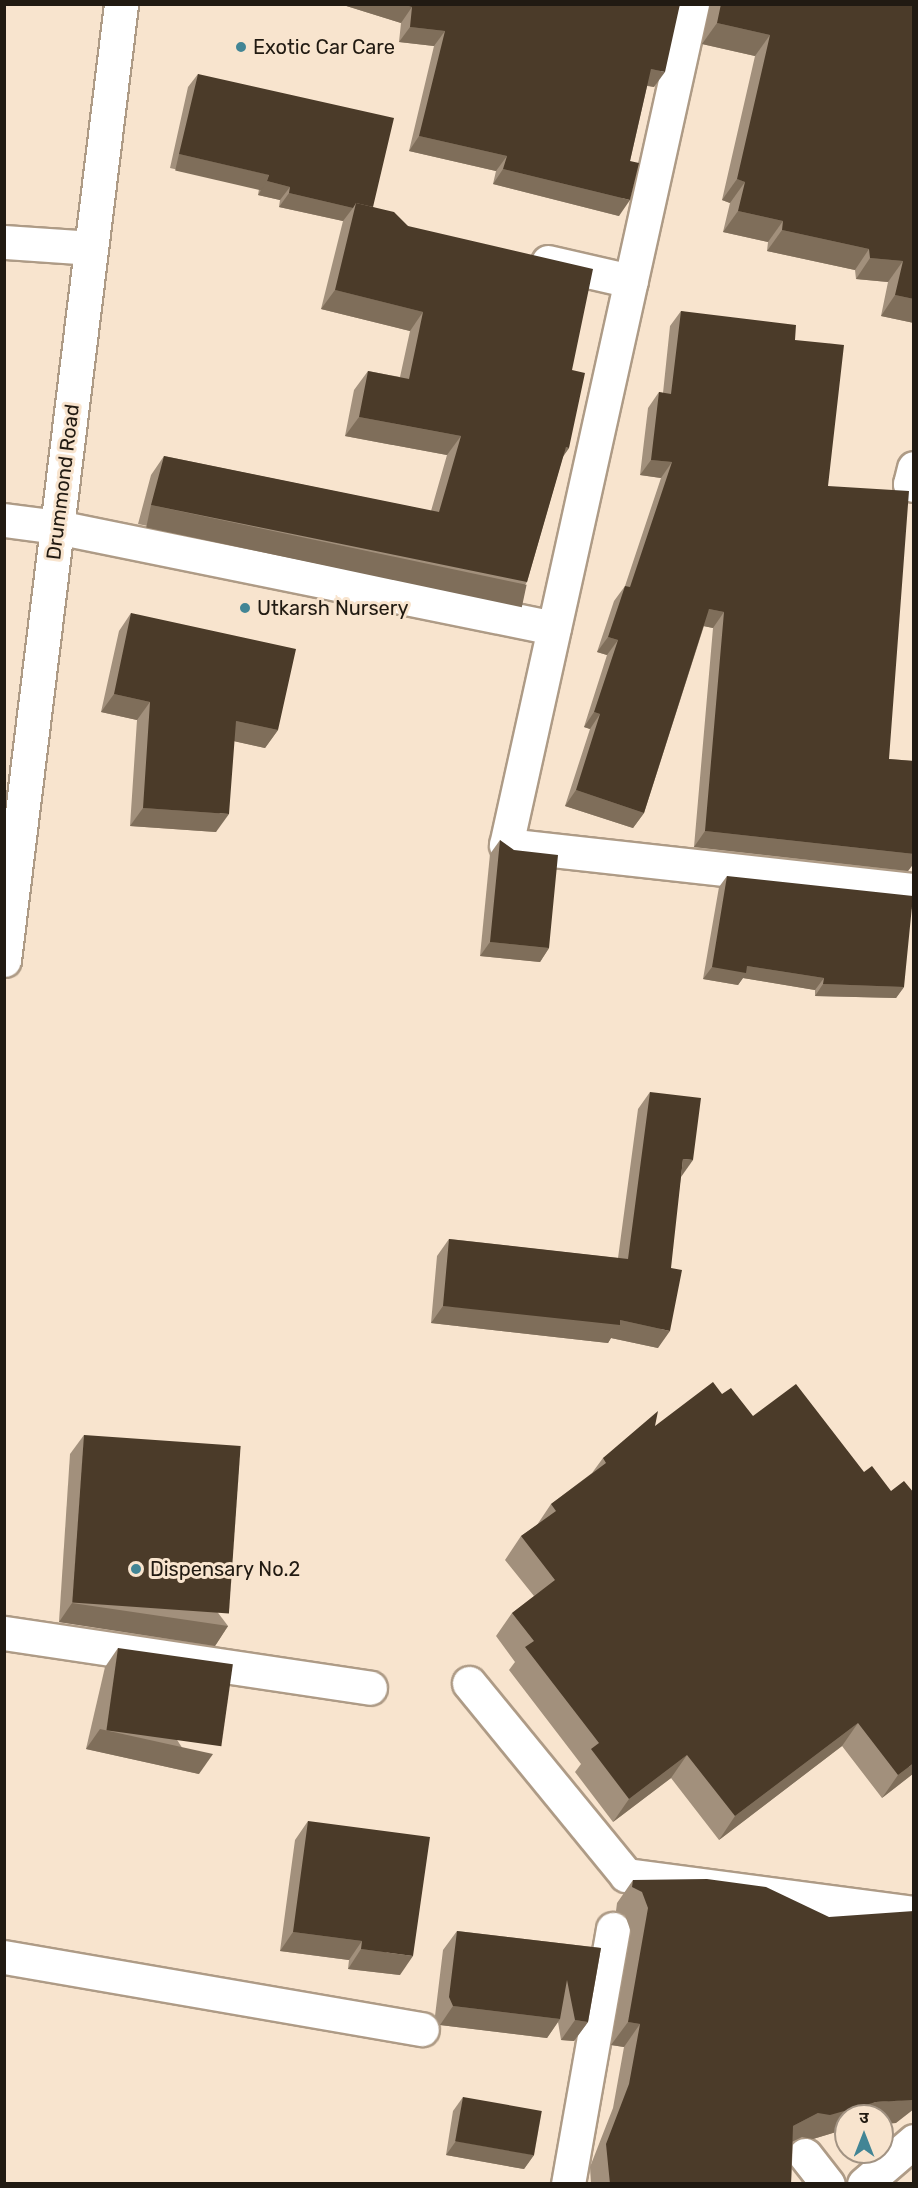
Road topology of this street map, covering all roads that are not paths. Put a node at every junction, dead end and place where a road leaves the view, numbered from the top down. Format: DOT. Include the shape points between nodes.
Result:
graph roads {
  1 [pos="121,4"];
  2 [pos="692,4"];
  3 [pos="4,242"];
  4 [pos="91,248"];
  5 [pos="515,254"];
  6 [pos="631,281"];
  7 [pos="914,468"];
  8 [pos="914,485"];
  9 [pos="4,520"];
  10 [pos="57,527"];
  11 [pos="554,628"];
  12 [pos="914,890"];
  13 [pos="4,960"];
  14 [pos="4,1633"];
  15 [pos="469,1683"];
  16 [pos="370,1688"];
  17 [pos="914,1913"];
  18 [pos="613,1929"];
  19 [pos="4,1957"];
  20 [pos="422,2029"];
  21 [pos="914,2141"];
  22 [pos="806,2155"];
  23 [pos="568,2184"];
  24 [pos="828,2184"];
  25 [pos="864,2184"];
  1 -- 4 [label="street, Drummond Road"];
  2 -- 6 [label="street"];
  3 -- 4 [label="street"];
  4 -- 10 [label="street, Drummond Road"];
  5 -- 6 [label="street"];
  6 -- 11 [label="street"];
  7 -- 8 [label="street" via="910,484"];
  9 -- 10 [label="street"];
  10 -- 11 [label="street"];
  10 -- 13 [label="street, Drummond Road"];
  11 -- 12 [label="street" via="506,845"];
  14 -- 16 [label="street"];
  15 -- 17 [label="street" via="626,1875"];
  18 -- 23 [label="street"];
  19 -- 20 [label="street"];
  21 -- 25 [label="street"];
  22 -- 24 [label="street"];
}
